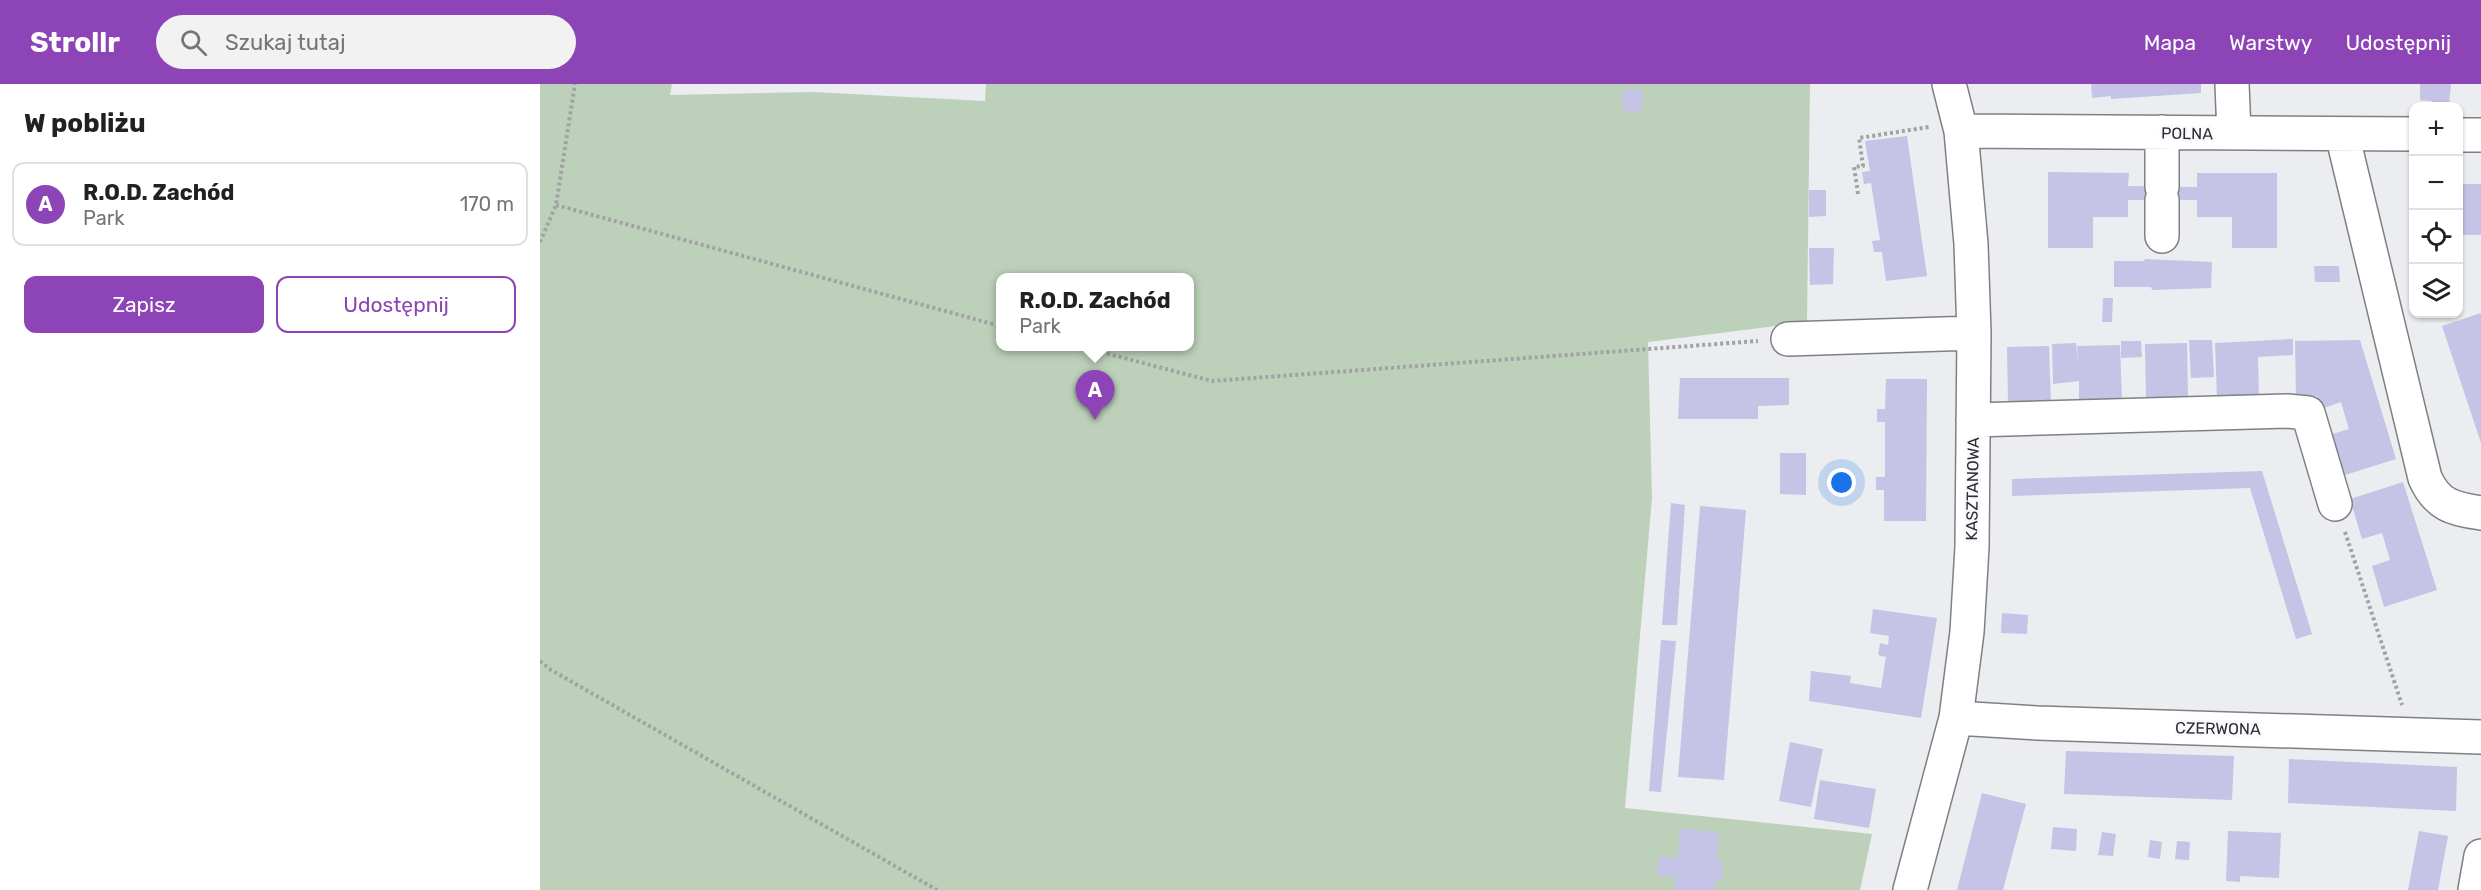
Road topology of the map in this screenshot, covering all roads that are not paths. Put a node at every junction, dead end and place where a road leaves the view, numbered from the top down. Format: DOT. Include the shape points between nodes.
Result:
graph roads {
  1 [pos="1949,84"];
  2 [pos="2232,84"];
  3 [pos="1946,128"];
  4 [pos="2162,132"];
  5 [pos="2234,133"];
  6 [pos="2342,134"];
  7 [pos="2409,134"];
  8 [pos="2463,135"];
  9 [pos="2481,135"];
  10 [pos="2162,236"];
  11 [pos="1974,333"];
  12 [pos="1788,339"];
  13 [pos="1973,420"];
  14 [pos="2336,504"];
  15 [pos="2481,513"];
  16 [pos="1956,718"];
  17 [pos="2481,737"];
  18 [pos="2481,856"];
  19 [pos="1910,890"];
  20 [pos="2475,890"];
  1 -- 3 [label="street, KASZTANOWA"];
  2 -- 5 [label="street"];
  3 -- 4 [label="street, POLNA"];
  3 -- 11 [label="street, KASZTANOWA" via="1970,223"];
  4 -- 5 [label="street, POLNA"];
  4 -- 10 [label="street"];
  5 -- 6 [label="street, POLNA"];
  6 -- 7 [label="street, POLNA"];
  6 -- 15 [label="street" via="2425,478 2440,501"];
  8 -- 9 [label="street"];
  11 -- 12 [label="street"];
  11 -- 13 [label="street, KASZTANOWA"];
  13 -- 14 [label="street" via="2308,413"];
  13 -- 16 [label="street, KASZTANOWA" via="1967,632"];
  16 -- 17 [label="street, CZERWONA"];
  16 -- 19 [label="street, KASZTANOWA"];
  18 -- 20 [label="street"];
}
